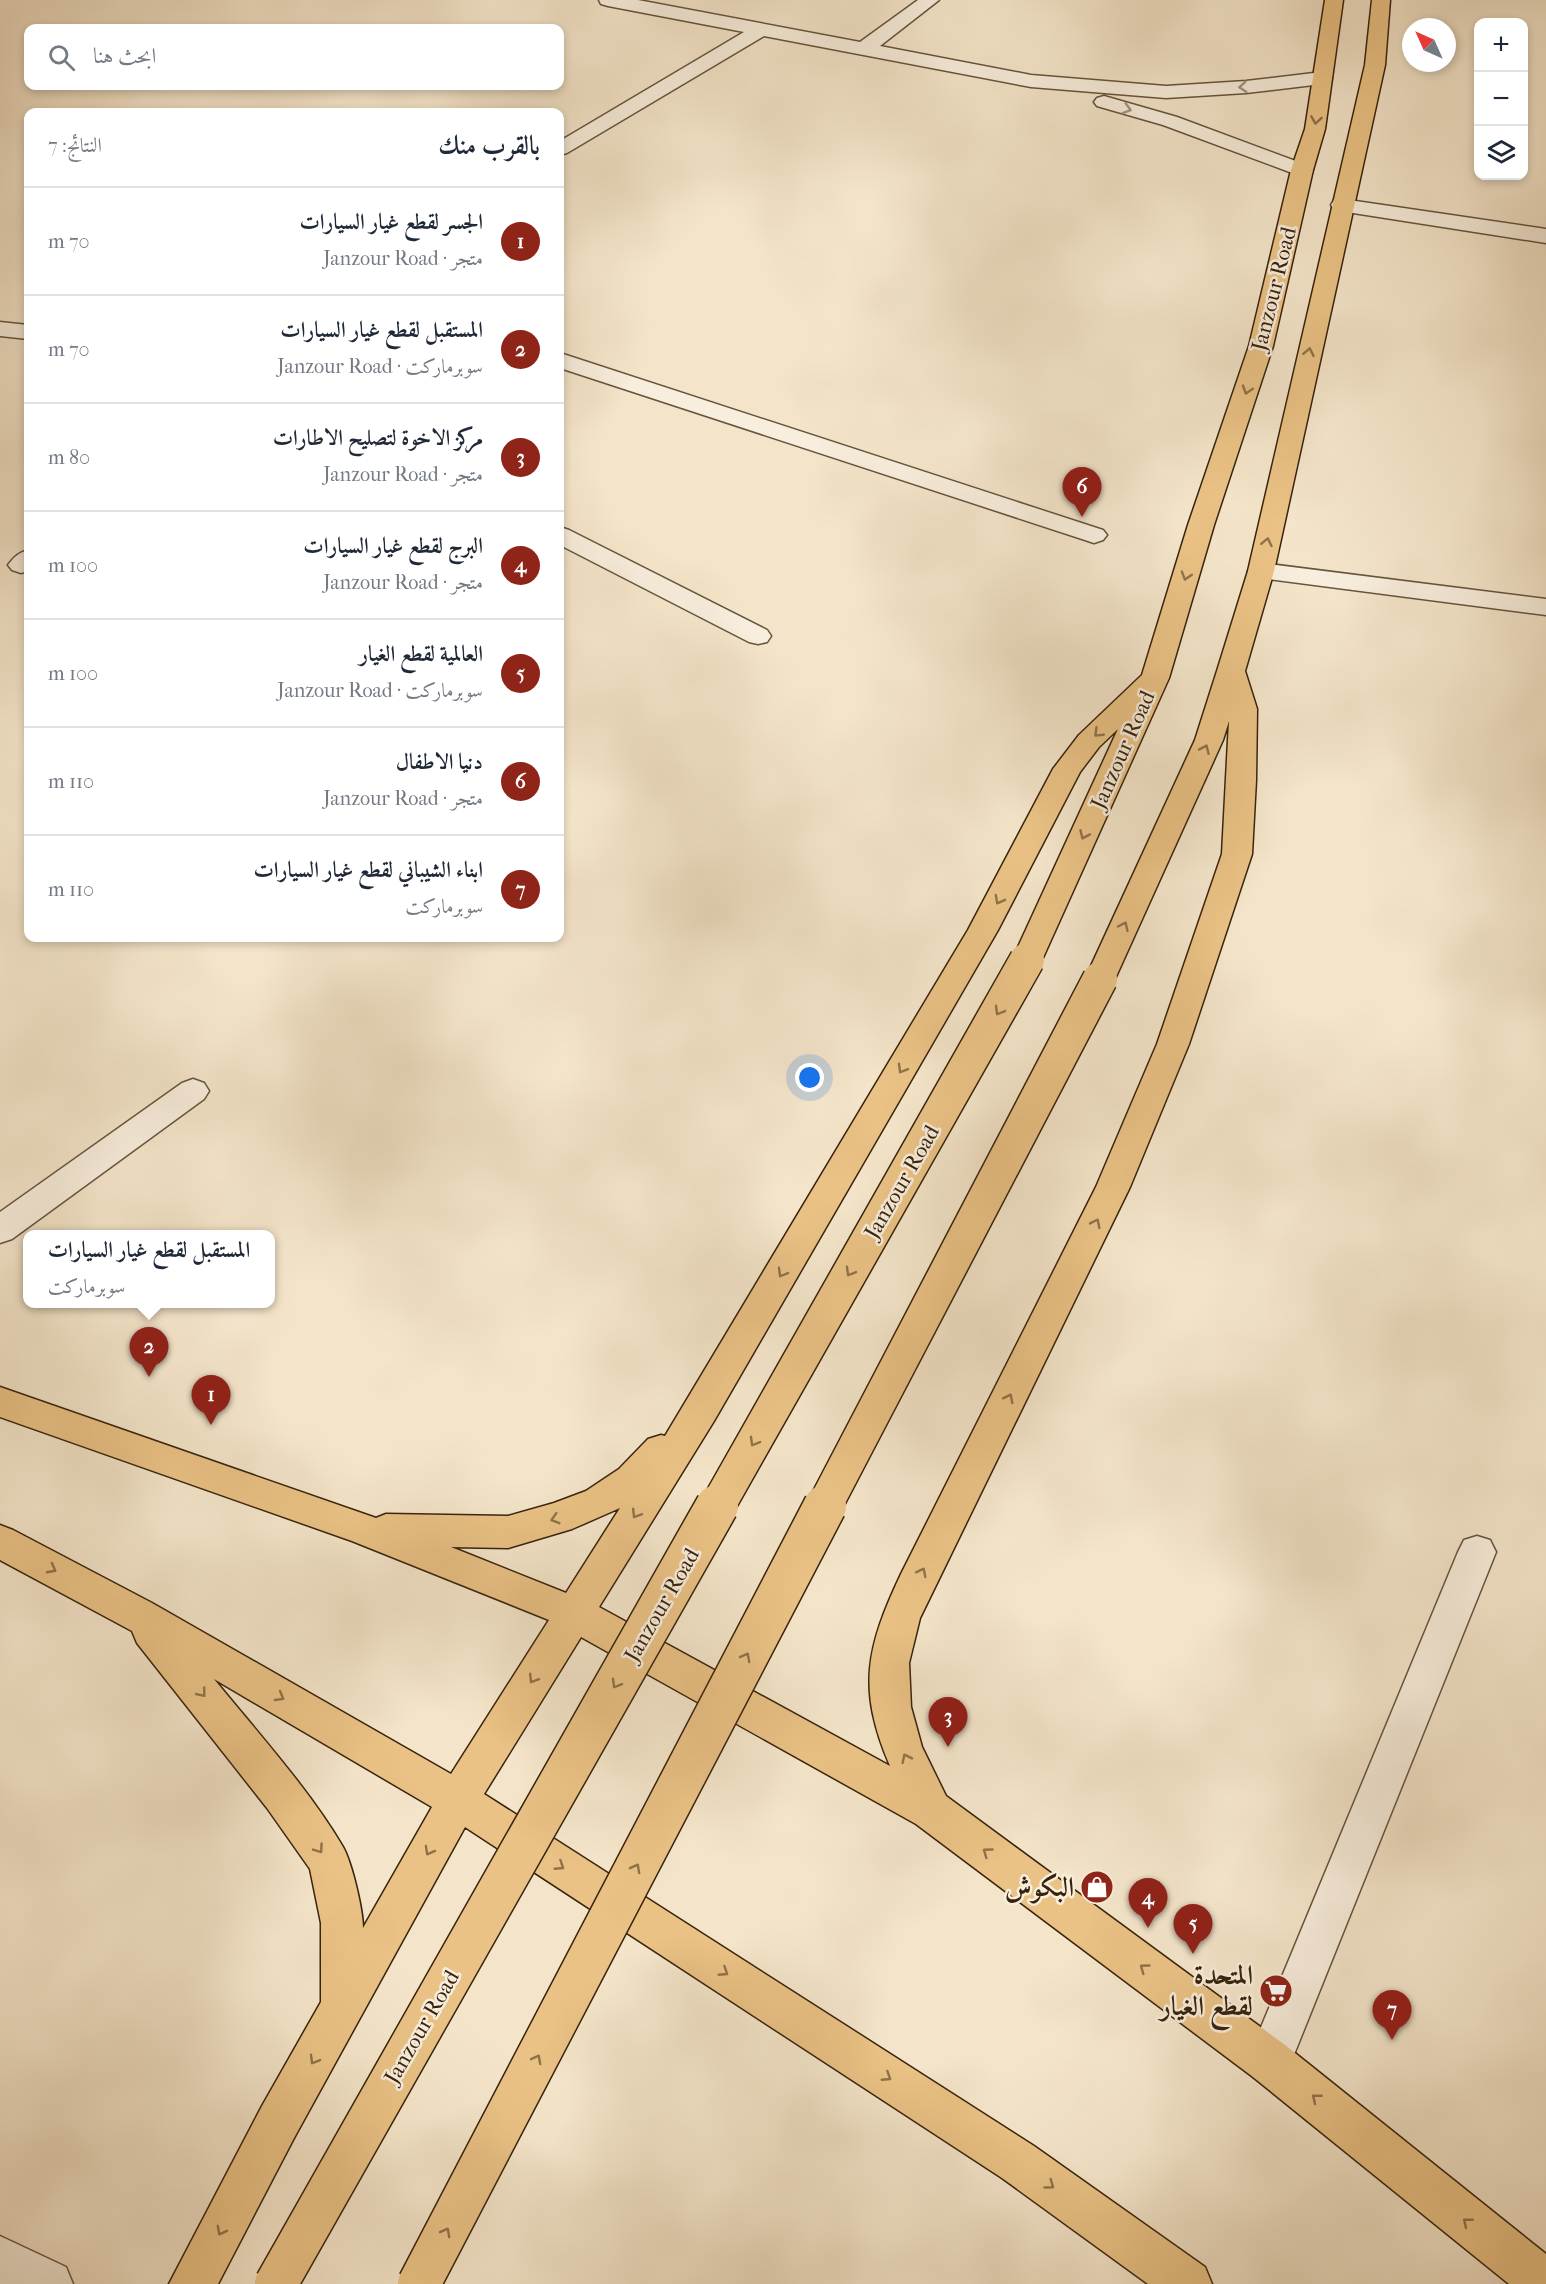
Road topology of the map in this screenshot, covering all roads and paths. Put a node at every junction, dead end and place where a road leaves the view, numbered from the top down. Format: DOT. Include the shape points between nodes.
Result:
graph roads {
  1 [pos="608,0"];
  2 [pos="930,0"];
  3 [pos="1334,0"];
  4 [pos="1381,0"];
  5 [pos="762,29"];
  6 [pos="864,49"];
  7 [pos="1322,78"];
  8 [pos="1031,81"];
  9 [pos="564,146"];
  10 [pos="1302,170"];
  11 [pos="1342,206"];
  12 [pos="1546,236"];
  13 [pos="0,329"];
  14 [pos="24,332"];
  15 [pos="564,361"];
  16 [pos="1094,535"];
  17 [pos="564,537"];
  18 [pos="1261,571"];
  19 [pos="1546,607"];
  20 [pos="758,636"];
  21 [pos="1231,671"];
  22 [pos="1155,678"];
  23 [pos="193,1091"];
  24 [pos="0,1230"];
  25 [pos="0,1402"];
  26 [pos="701,1411"];
  27 [pos="364,1530"];
  28 [pos="0,1541"];
  29 [pos="1477,1552"];
  30 [pos="574,1613"];
  31 [pos="138,1615"];
  32 [pos="458,1800"];
  33 [pos="931,1810"];
  34 [pos="343,2009"];
  35 [pos="1269,2061"];
  36 [pos="0,2259"];
  37 [pos="1508,2270"];
  38 [pos="1157,2271"];
  39 [pos="49,2284"];
  40 [pos="193,2284"];
  41 [pos="276,2284"];
  42 [pos="419,2284"];
  43 [pos="1188,2284"];
  44 [pos="1546,2284"];
  1 -- 5 [label="street"];
  2 -- 6 [label="street"];
  3 -- 7 [label="main road, Janzour Road"];
  4 -- 11 [label="main road, Janzour Road" via="1375,65"];
  5 -- 6 [label="street"];
  5 -- 9 [label="street"];
  6 -- 8 [label="street"];
  7 -- 8 [label="street, one-way" via="1166,92"];
  7 -- 10 [label="main road, Janzour Road, one-way" via="1315,129"];
  8 -- 10 [label="street, one-way" via="1170,121"];
  10 -- 22 [label="main road, Janzour Road, one-way" via="1261,346"];
  11 -- 12 [label="street"];
  18 -- 11 [label="main road, Janzour Road, one-way"];
  13 -- 14 [label="street"];
  15 -- 16 [label="street"];
  17 -- 20 [label="street"];
  18 -- 19 [label="street"];
  18 -- 21 [label="main road, Janzour Road"];
  33 -- 21 [label="main road, one-way" via="897,1738 887,1688 894,1637 915,1586 1113,1187 1173,1044 1204,957 1237,854 1243,709"];
  42 -- 21 [label="main road, Janzour Road, one-way, bridge" via="1100,979 1209,740"];
  22 -- 26 [label="main road, one-way" via="1089,741 1067,769 983,930"];
  22 -- 41 [label="main road, Janzour Road, one-way, bridge" via="1027,960"];
  23 -- 24 [label="street"];
  25 -- 27 [label="main road"];
  26 -- 27 [label="main road, one-way" via="632,1480 599,1502 559,1518 508,1532"];
  26 -- 30 [label="main road, one-way"];
  27 -- 30 [label="main road"];
  28 -- 31 [label="main road, one-way"];
  29 -- 35 [label="street"];
  30 -- 32 [label="main road, one-way"];
  30 -- 33 [label="main road"];
  31 -- 32 [label="main road, one-way"];
  31 -- 34 [label="main road, one-way" via="282,1795 329,1862 342,1923"];
  32 -- 34 [label="main road, one-way"];
  32 -- 38 [label="main road, one-way" via="1018,2162"];
  35 -- 33 [label="main road, one-way"];
  34 -- 40 [label="main road, one-way"];
  37 -- 35 [label="main road, one-way"];
  36 -- 39 [label="street"];
  37 -- 44 [label="main road"];
  38 -- 43 [label="main road"];
}
